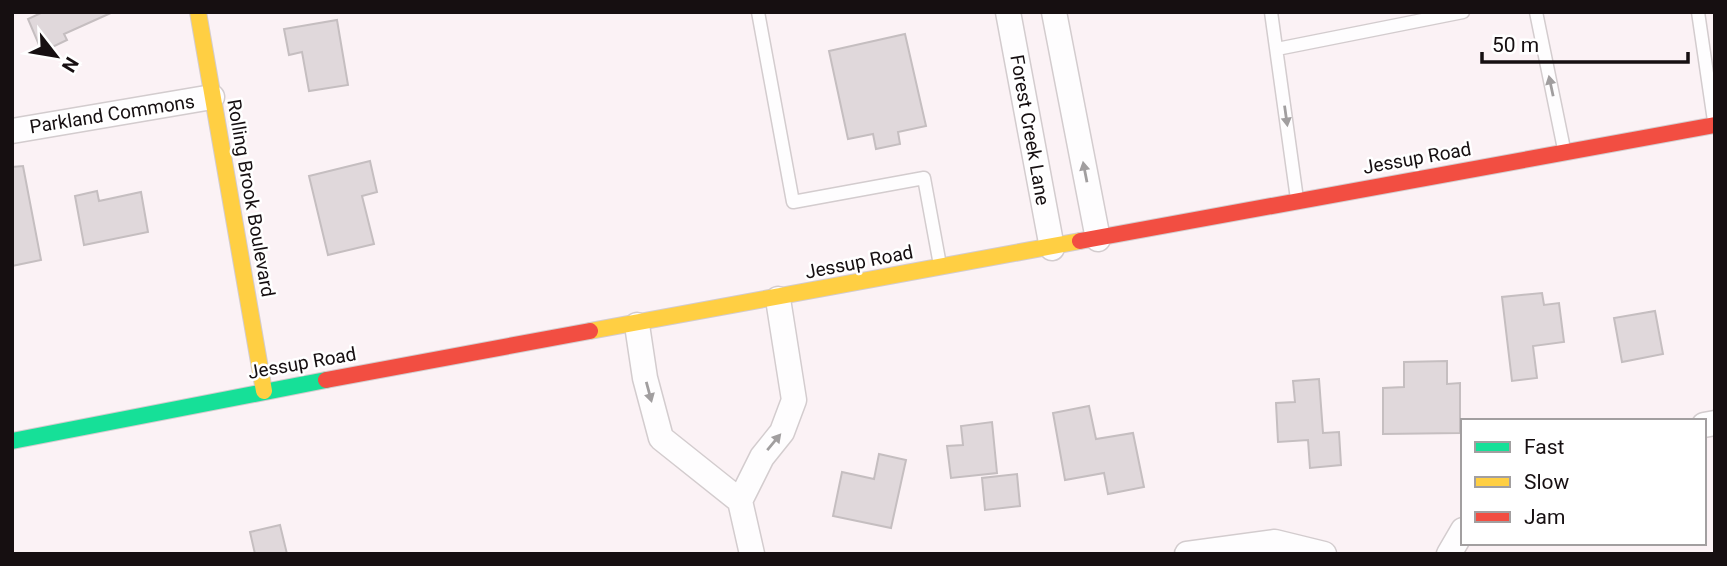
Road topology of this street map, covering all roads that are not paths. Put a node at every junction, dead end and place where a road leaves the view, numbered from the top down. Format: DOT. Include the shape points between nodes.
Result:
graph roads {
  1 [pos="198,12"];
  2 [pos="758,12"];
  3 [pos="1008,12"];
  4 [pos="1054,12"];
  5 [pos="1271,12"];
  6 [pos="1463,12"];
  7 [pos="1536,12"];
  8 [pos="1698,12"];
  9 [pos="1278,48"];
  10 [pos="212,97"];
  11 [pos="1715,125"];
  12 [pos="12,131"];
  13 [pos="1565,153"];
  14 [pos="1298,201"];
  15 [pos="1098,239"];
  16 [pos="1052,248"];
  17 [pos="941,268"];
  18 [pos="778,299"];
  19 [pos="637,325"];
  20 [pos="264,391"];
  21 [pos="12,442"];
  22 [pos="740,501"];
  23 [pos="1461,533"];
  24 [pos="752,554"];
  25 [pos="1187,554"];
  26 [pos="1324,554"];
  27 [pos="1449,554"];
  1 -- 10 [label="street, Rolling Brook Boulevard"];
  2 -- 17 [label="lane" via="793,202 924,178"];
  3 -- 16 [label="street, Forest Creek Lane"];
  15 -- 4 [label="street, one-way"];
  5 -- 9 [label="lane"];
  6 -- 9 [label="lane"];
  13 -- 7 [label="lane, one-way"];
  8 -- 11 [label="lane"];
  9 -- 14 [label="lane, one-way"];
  10 -- 12 [label="street, Parkland Commons"];
  10 -- 20 [label="street, Rolling Brook Boulevard"];
  11 -- 13 [label="street, Jessup Road"];
  13 -- 14 [label="street, Jessup Road"];
  14 -- 15 [label="street, Jessup Road"];
  15 -- 16 [label="street, Jessup Road"];
  16 -- 17 [label="street, Jessup Road"];
  17 -- 18 [label="street, Jessup Road"];
  18 -- 19 [label="street, Jessup Road"];
  22 -- 18 [label="street, one-way" via="762,457 782,432 794,400"];
  19 -- 20 [label="street, Jessup Road"];
  19 -- 22 [label="street, one-way" via="661,438"];
  20 -- 21 [label="street, Jessup Road"];
  22 -- 24 [label="street"];
  23 -- 27 [label="street"];
  25 -- 26 [label="street" via="1275,542"];
}
